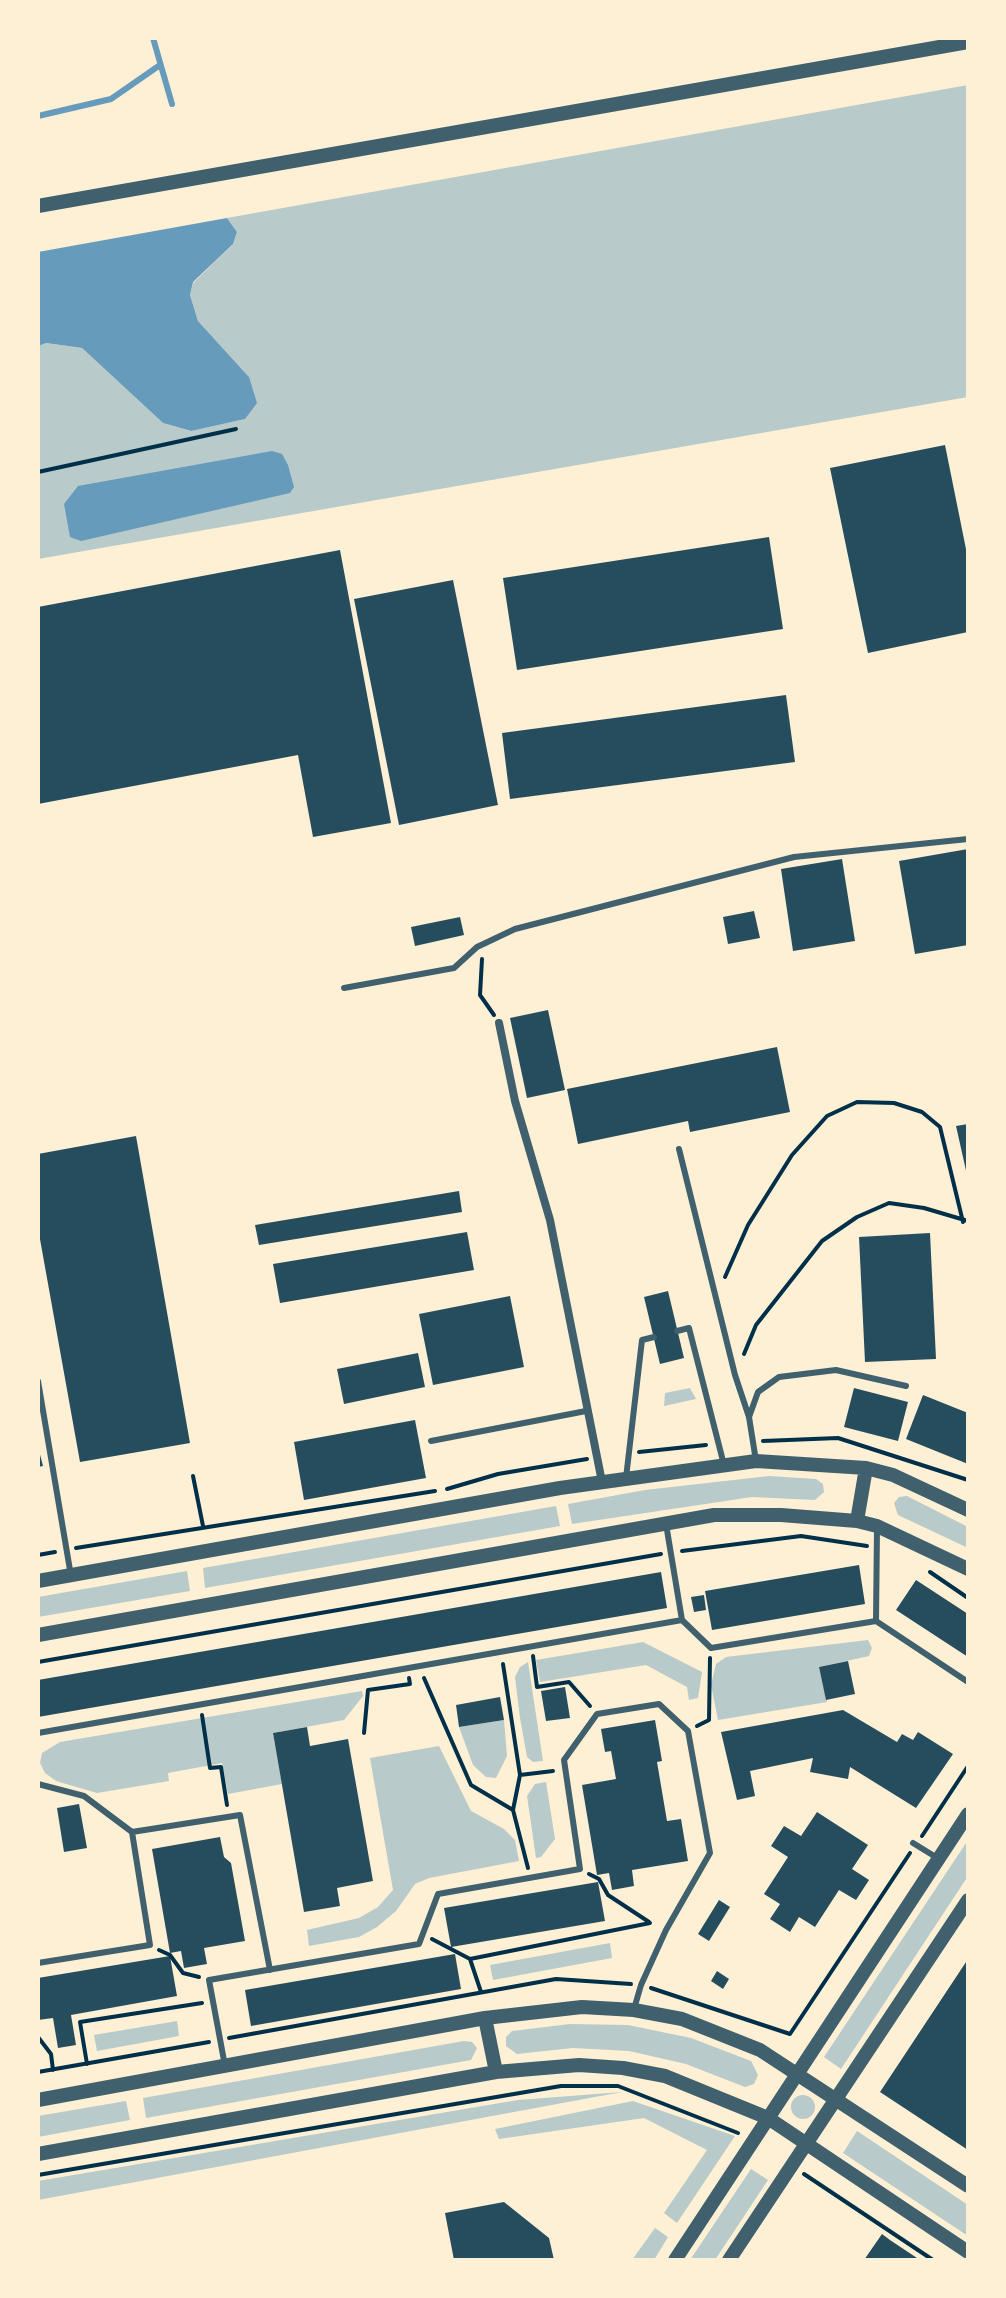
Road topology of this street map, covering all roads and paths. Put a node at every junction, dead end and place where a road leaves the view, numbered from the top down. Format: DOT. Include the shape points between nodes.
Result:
graph roads {
  1 [pos="968,42"];
  2 [pos="38,206"];
  3 [pos="236,429"];
  4 [pos="38,472"];
  5 [pos="968,839"];
  6 [pos="483,953"];
  7 [pos="344,988"];
  8 [pos="499,1023"];
  9 [pos="679,1149"];
  10 [pos="966,1222"];
  11 [pos="720,1313"];
  12 [pos="677,1331"];
  13 [pos="654,1337"];
  14 [pos="735,1375"];
  15 [pos="38,1381"];
  16 [pos="906,1386"];
  17 [pos="586,1411"];
  18 [pos="749,1417"];
  19 [pos="431,1441"];
  20 [pos="756,1461"];
  21 [pos="724,1465"];
  22 [pos="866,1468"];
  23 [pos="193,1476"];
  24 [pos="626,1478"];
  25 [pos="602,1482"];
  26 [pos="968,1510"];
  27 [pos="857,1521"];
  28 [pos="666,1524"];
  29 [pos="203,1526"];
  30 [pos="877,1526"];
  31 [pos="877,1547"];
  32 [pos="671,1553"];
  33 [pos="925,1568"];
  34 [pos="968,1569"];
  35 [pos="71,1576"];
  36 [pos="38,1581"];
  37 [pos="968,1598"];
  38 [pos="682,1620"];
  39 [pos="876,1621"];
  40 [pos="38,1635"];
  41 [pos="711,1648"];
  42 [pos="502,1652"];
  43 [pos="533,1661"];
  44 [pos="38,1662"];
  45 [pos="419,1666"];
  46 [pos="968,1682"];
  47 [pos="402,1685"];
  48 [pos="597,1714"];
  49 [pos="203,1718"];
  50 [pos="709,1720"];
  51 [pos="38,1733"];
  52 [pos="364,1733"];
  53 [pos="968,1766"];
  54 [pos="566,1769"];
  55 [pos="520,1775"];
  56 [pos="38,1784"];
  57 [pos="513,1810"];
  58 [pos="968,1814"];
  59 [pos="229,1816"];
  60 [pos="132,1832"];
  61 [pos="914,1844"];
  62 [pos="939,1859"];
  63 [pos="594,1876"];
  64 [pos="531,1878"];
  65 [pos="968,1900"];
  66 [pos="650,1923"];
  67 [pos="666,1930"];
  68 [pos="150,1945"];
  69 [pos="446,1948"];
  70 [pos="470,1959"];
  71 [pos="38,1963"];
  72 [pos="270,1970"];
  73 [pos="209,1980"];
  74 [pos="481,1993"];
  75 [pos="213,2001"];
  76 [pos="634,2010"];
  77 [pos="485,2018"];
  78 [pos="790,2034"];
  79 [pos="38,2037"];
  80 [pos="87,2064"];
  81 [pos="225,2066"];
  82 [pos="53,2070"];
  83 [pos="496,2072"];
  84 [pos="797,2074"];
  85 [pos="836,2099"];
  86 [pos="38,2100"];
  87 [pos="768,2118"];
  88 [pos="741,2134"];
  89 [pos="806,2144"];
  90 [pos="38,2154"];
  91 [pos="804,2174"];
  92 [pos="38,2175"];
  93 [pos="968,2186"];
  94 [pos="894,2234"];
  95 [pos="890,2240"];
  96 [pos="968,2252"];
  97 [pos="675,2260"];
  98 [pos="729,2260"];
  99 [pos="933,2260"];
  1 -- 2 [label="street"];
  3 -- 4 [label="path"];
  5 -- 7 [label="lane" via="794,857 515,929 477,947 454,968"];
  6 -- 8 [label="path" via="480,995"];
  8 -- 17 [label="street" via="515,1101 550,1220"];
  9 -- 11 [label="lane"];
  10 -- 11 [label="path" via="940,1127 922,1112 894,1103 857,1102 827,1116 792,1155 725,1274"];
  10 -- 14 [label="path" via="889,1203 857,1217 822,1241 756,1325"];
  11 -- 14 [label="lane"];
  12 -- 21 [label="lane" via="689,1328"];
  13 -- 24 [label="lane" via="642,1340"];
  14 -- 18 [label="lane"];
  15 -- 35 [label="lane"];
  16 -- 18 [label="lane" via="836,1370 779,1377 758,1392"];
  17 -- 19 [label="lane"];
  17 -- 25 [label="street"];
  18 -- 20 [label="lane"];
  20 -- 21 [label="street"];
  20 -- 22 [label="street"];
  21 -- 24 [label="street"];
  22 -- 26 [label="street"];
  22 -- 27 [label="street"];
  23 -- 29 [label="path"];
  24 -- 25 [label="street"];
  25 -- 35 [label="street"];
  27 -- 28 [label="street" via="714,1515"];
  27 -- 30 [label="street"];
  28 -- 32 [label="lane"];
  28 -- 40 [label="street"];
  30 -- 31 [label="lane"];
  30 -- 34 [label="street"];
  31 -- 32 [label="path" via="801,1536"];
  31 -- 39 [label="lane"];
  32 -- 38 [label="lane"];
  32 -- 44 [label="path"];
  33 -- 37 [label="path"];
  35 -- 36 [label="street"];
  38 -- 41 [label="lane"];
  38 -- 42 [label="lane"];
  39 -- 41 [label="lane"];
  39 -- 46 [label="lane"];
  41 -- 50 [label="path"];
  42 -- 45 [label="lane"];
  42 -- 55 [label="path"];
  43 -- 48 [label="path" via="537,1687 569,1682"];
  45 -- 51 [label="lane"];
  45 -- 57 [label="path" via="471,1785"];
  47 -- 52 [label="path" via="368,1690"];
  48 -- 54 [label="lane" via="564,1760"];
  48 -- 67 [label="lane" via="659,1704 688,1731 710,1853"];
  49 -- 59 [label="path" via="210,1768 221,1767"];
  53 -- 61 [label="path"];
  54 -- 55 [label="path"];
  54 -- 64 [label="lane" via="580,1869"];
  55 -- 57 [label="path"];
  56 -- 60 [label="lane" via="84,1796"];
  57 -- 64 [label="path"];
  58 -- 62 [label="street"];
  59 -- 60 [label="lane"];
  59 -- 72 [label="lane" via="240,1815"];
  60 -- 68 [label="lane"];
  61 -- 62 [label="lane"];
  61 -- 78 [label="path"];
  62 -- 84 [label="street"];
  63 -- 66 [label="path" via="608,1895"];
  64 -- 72 [label="lane" via="438,1894 419,1944"];
  65 -- 85 [label="street"];
  66 -- 67 [label="path"];
  66 -- 70 [label="path"];
  67 -- 76 [label="lane"];
  68 -- 71 [label="lane"];
  68 -- 73 [label="path" via="170,1955 183,1973"];
  69 -- 70 [label="path"];
  70 -- 74 [label="path"];
  72 -- 73 [label="lane"];
  73 -- 75 [label="lane"];
  75 -- 80 [label="path" via="80,2022"];
  75 -- 81 [label="lane"];
  76 -- 77 [label="street" via="582,2007"];
  76 -- 84 [label="street" via="733,2037"];
  77 -- 81 [label="street"];
  77 -- 83 [label="street"];
  79 -- 82 [label="path" via="51,2054"];
  81 -- 86 [label="street"];
  83 -- 87 [label="street" via="579,2065 623,2068 677,2080"];
  83 -- 90 [label="street"];
  84 -- 85 [label="street"];
  84 -- 87 [label="street"];
  85 -- 89 [label="street"];
  85 -- 93 [label="street"];
  87 -- 89 [label="street"];
  87 -- 97 [label="street"];
  88 -- 92 [label="path" via="618,2086 561,2086"];
  89 -- 96 [label="street"];
  89 -- 98 [label="street"];
  91 -- 94 [label="path"];
  94 -- 95 [label="path"];
  94 -- 99 [label="path"];
}
